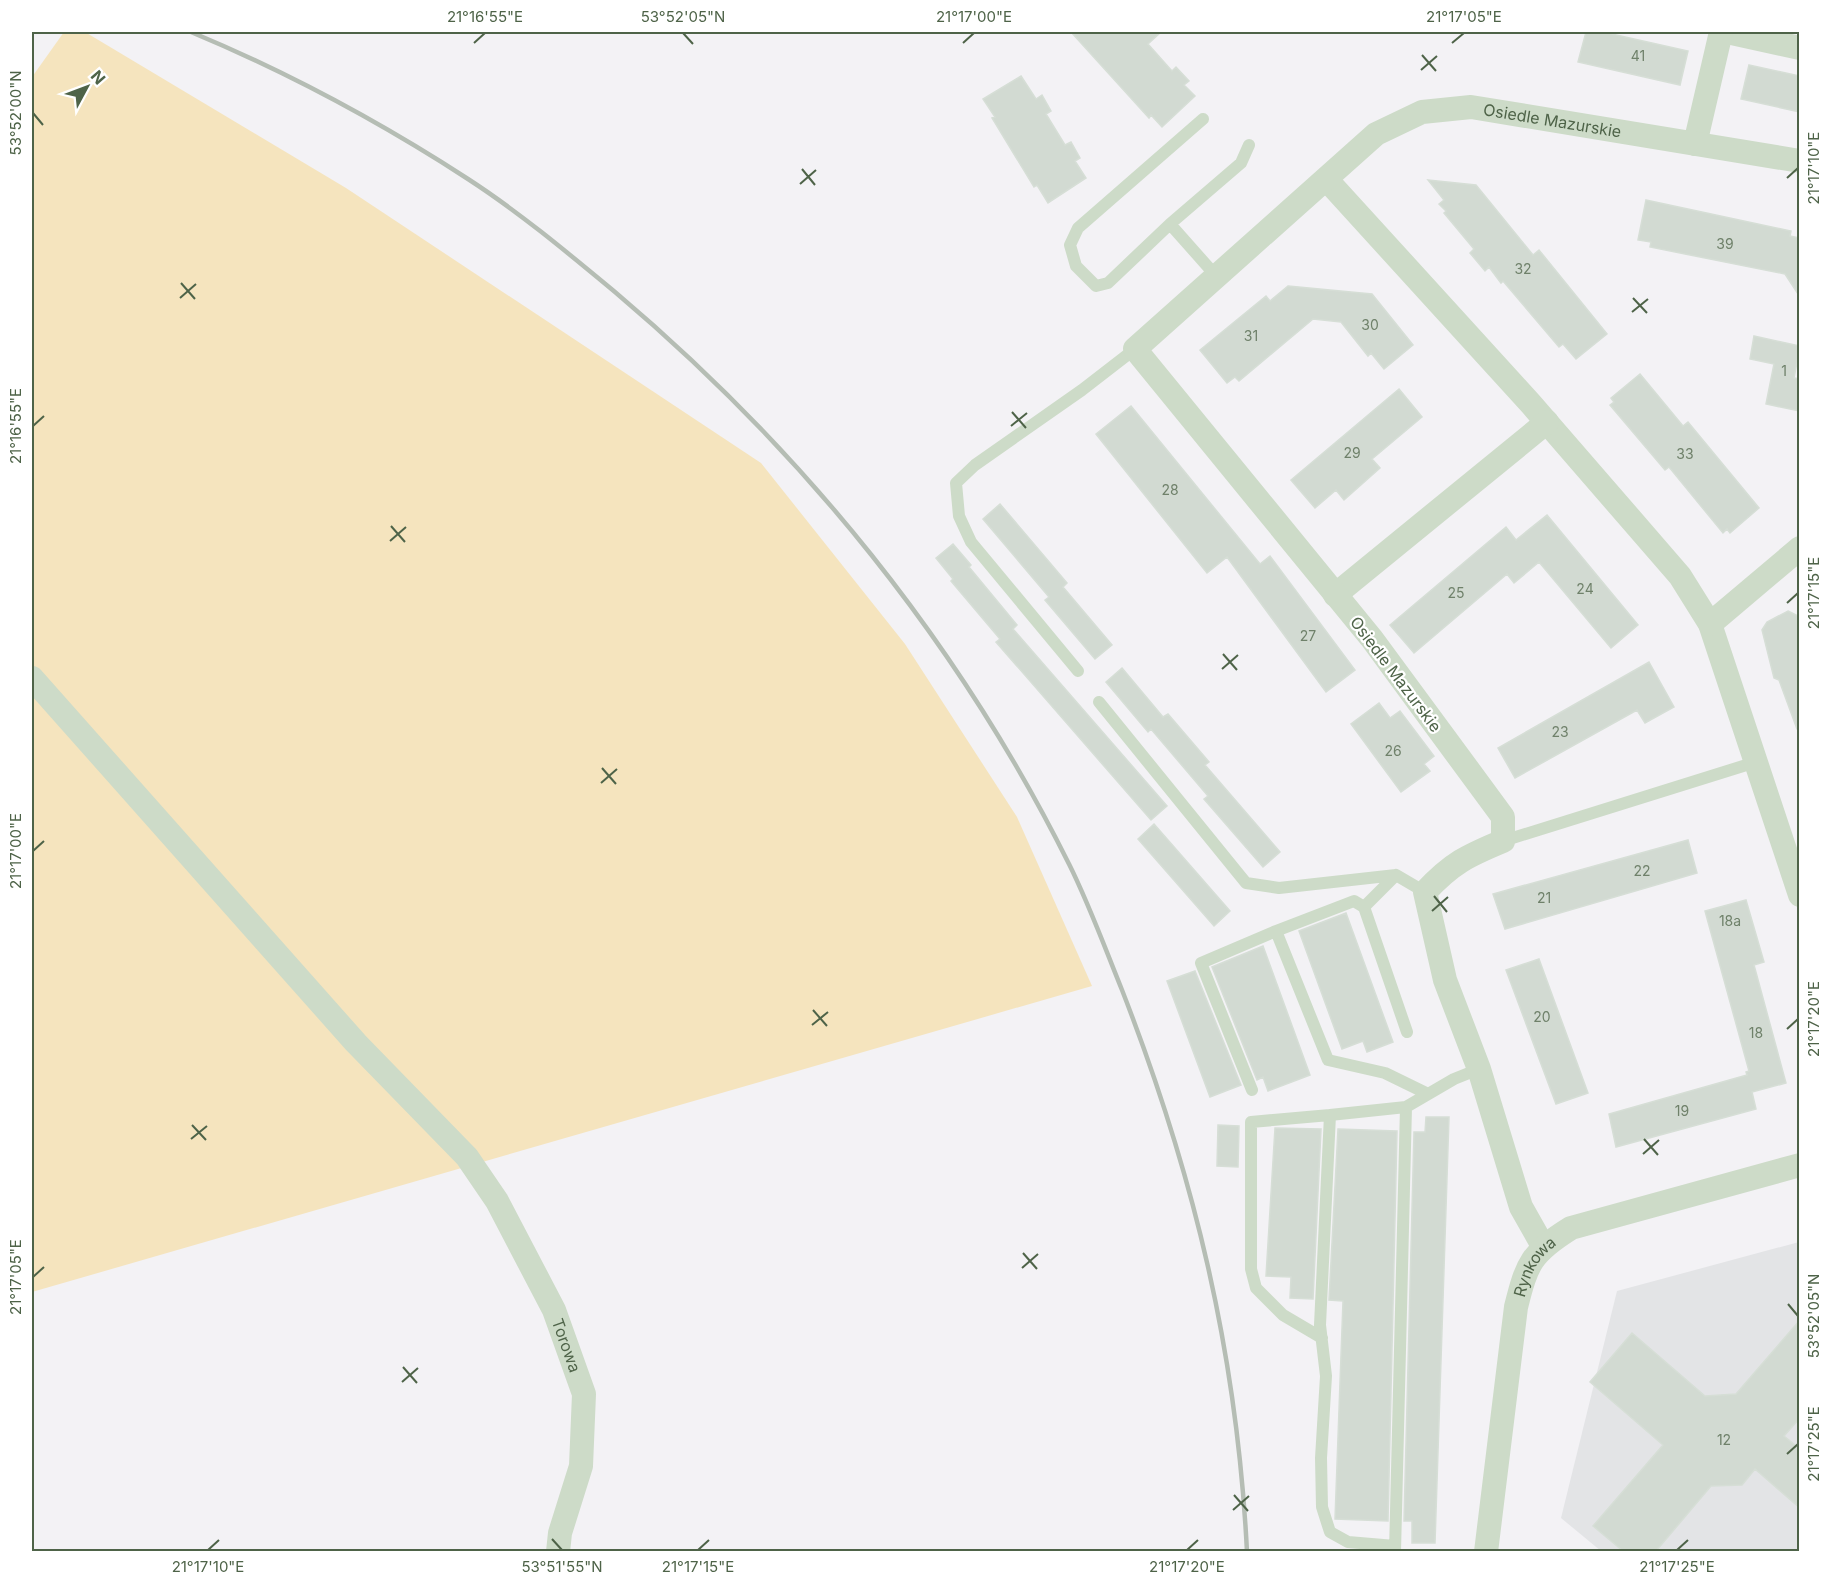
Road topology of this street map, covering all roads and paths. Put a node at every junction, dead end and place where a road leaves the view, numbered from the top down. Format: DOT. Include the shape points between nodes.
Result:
graph roads {
  1 [pos="1721,32"];
  2 [pos="1727,32"];
  3 [pos="1800,48"];
  4 [pos="1203,119"];
  5 [pos="1695,144"];
  6 [pos="1249,145"];
  7 [pos="1800,161"];
  8 [pos="1327,180"];
  9 [pos="1170,224"];
  10 [pos="1217,277"];
  11 [pos="1135,349"];
  12 [pos="1547,422"];
  13 [pos="1800,548"];
  14 [pos="1335,595"];
  15 [pos="1710,624"];
  16 [pos="1078,671"];
  17 [pos="32,678"];
  18 [pos="1099,702"];
  19 [pos="1756,762"];
  20 [pos="1503,841"];
  21 [pos="1396,876"];
  22 [pos="1425,892"];
  23 [pos="1800,895"];
  24 [pos="1364,907"];
  25 [pos="1276,931"];
  26 [pos="1407,1032"];
  27 [pos="1479,1069"];
  28 [pos="1252,1090"];
  29 [pos="1428,1094"];
  30 [pos="1406,1107"];
  31 [pos="1330,1115"];
  32 [pos="1800,1165"];
  33 [pos="1543,1246"];
  34 [pos="1322,1338"];
  35 [pos="1395,1549"];
  36 [pos="558,1551"];
  37 [pos="1486,1551"];
  1 -- 5 [label="street"];
  2 -- 3 [label="street"];
  4 -- 9 [label="lane" via="1078,228 1070,245 1076,266 1096,286 1108,283"];
  5 -- 7 [label="street, Osiedle Mazurskie"];
  5 -- 8 [label="street, Osiedle Mazurskie" via="1471,107 1422,112 1376,134"];
  6 -- 9 [label="lane" via="1241,163"];
  8 -- 10 [label="street, Osiedle Mazurskie"];
  8 -- 12 [label="street"];
  9 -- 10 [label="lane"];
  10 -- 11 [label="street, Osiedle Mazurskie"];
  11 -- 14 [label="street, Osiedle Mazurskie"];
  11 -- 16 [label="lane" via="975,465 956,483 959,516 971,542"];
  12 -- 14 [label="street"];
  12 -- 15 [label="street" via="1680,576"];
  13 -- 15 [label="street"];
  14 -- 20 [label="street, Osiedle Mazurskie" via="1503,817"];
  15 -- 19 [label="street"];
  17 -- 36 [label="street, Torowa" via="356,1043 467,1157 497,1201 545,1291 584,1394 581,1466"];
  18 -- 21 [label="lane" via="1246,883 1279,888"];
  19 -- 20 [label="lane"];
  19 -- 23 [label="street"];
  20 -- 22 [label="street" via="1447,868"];
  21 -- 22 [label="lane"];
  21 -- 24 [label="lane"];
  22 -- 27 [label="street" via="1445,980"];
  24 -- 25 [label="lane" via="1354,901"];
  24 -- 26 [label="lane"];
  25 -- 28 [label="lane" via="1201,963"];
  25 -- 29 [label="lane" via="1328,1060 1385,1073"];
  27 -- 29 [label="lane"];
  27 -- 33 [label="street" via="1521,1208"];
  29 -- 30 [label="lane"];
  30 -- 31 [label="lane"];
  30 -- 35 [label="lane"];
  31 -- 34 [label="lane"];
  31 -- 34 [label="lane" via="1251,1122 1251,1269 1256,1288 1283,1315"];
  32 -- 33 [label="street, Rynkowa" via="1571,1228"];
  33 -- 37 [label="street, Rynkowa" via="1526,1270 1516,1307"];
  34 -- 35 [label="lane" via="1326,1376 1322,1507 1330,1532 1348,1542"];
}
